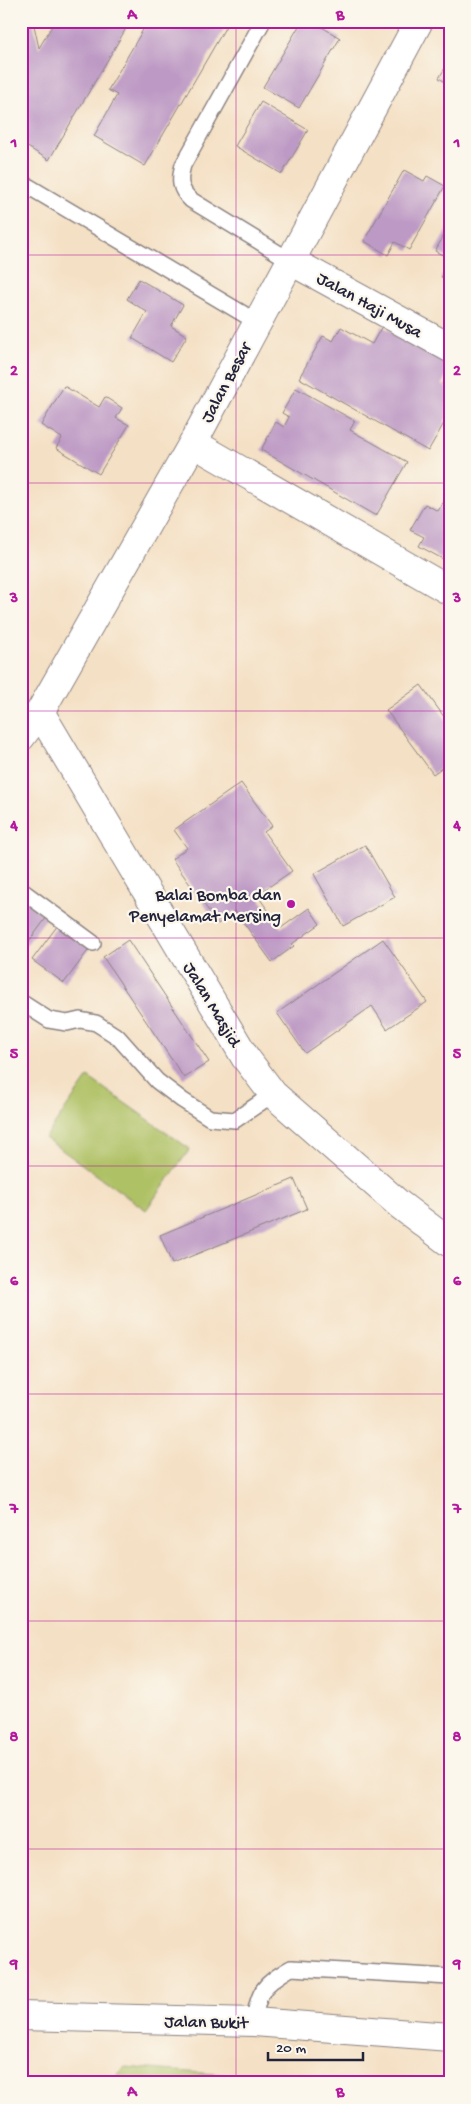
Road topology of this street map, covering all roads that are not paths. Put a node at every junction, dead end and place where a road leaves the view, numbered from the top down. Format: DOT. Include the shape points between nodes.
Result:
graph roads {
  1 [pos="263,21"];
  2 [pos="419,21"];
  3 [pos="21,182"];
  4 [pos="291,261"];
  5 [pos="257,322"];
  6 [pos="450,348"];
  7 [pos="193,443"];
  8 [pos="450,592"];
  9 [pos="40,712"];
  10 [pos="21,737"];
  11 [pos="21,890"];
  12 [pos="93,943"];
  13 [pos="21,1002"];
  14 [pos="273,1094"];
  15 [pos="450,1243"];
  16 [pos="450,1977"];
  17 [pos="21,2016"];
  18 [pos="254,2022"];
  19 [pos="450,2037"];
  1 -- 4 [label="lane" via="183,165 180,178 183,192 191,200"];
  2 -- 4 [label="street, Jalan Besar"];
  3 -- 5 [label="lane"];
  4 -- 5 [label="street, Jalan Besar"];
  4 -- 6 [label="street, Jalan Haji Musa"];
  5 -- 7 [label="street, Jalan Besar"];
  7 -- 8 [label="street"];
  7 -- 9 [label="street, Jalan Besar"];
  9 -- 10 [label="street, Jalan Besar"];
  9 -- 14 [label="street, Jalan Masjid" via="245,1057"];
  11 -- 12 [label="lane"];
  13 -- 14 [label="lane" via="49,1020 96,1023 118,1038 157,1080 210,1118 235,1120"];
  14 -- 15 [label="street, Jalan Masjid" via="400,1205"];
  16 -- 18 [label="lane" via="291,1968 271,1980 257,1999"];
  17 -- 18 [label="street, Jalan Bukit"];
  18 -- 19 [label="street, Jalan Bukit"];
}
